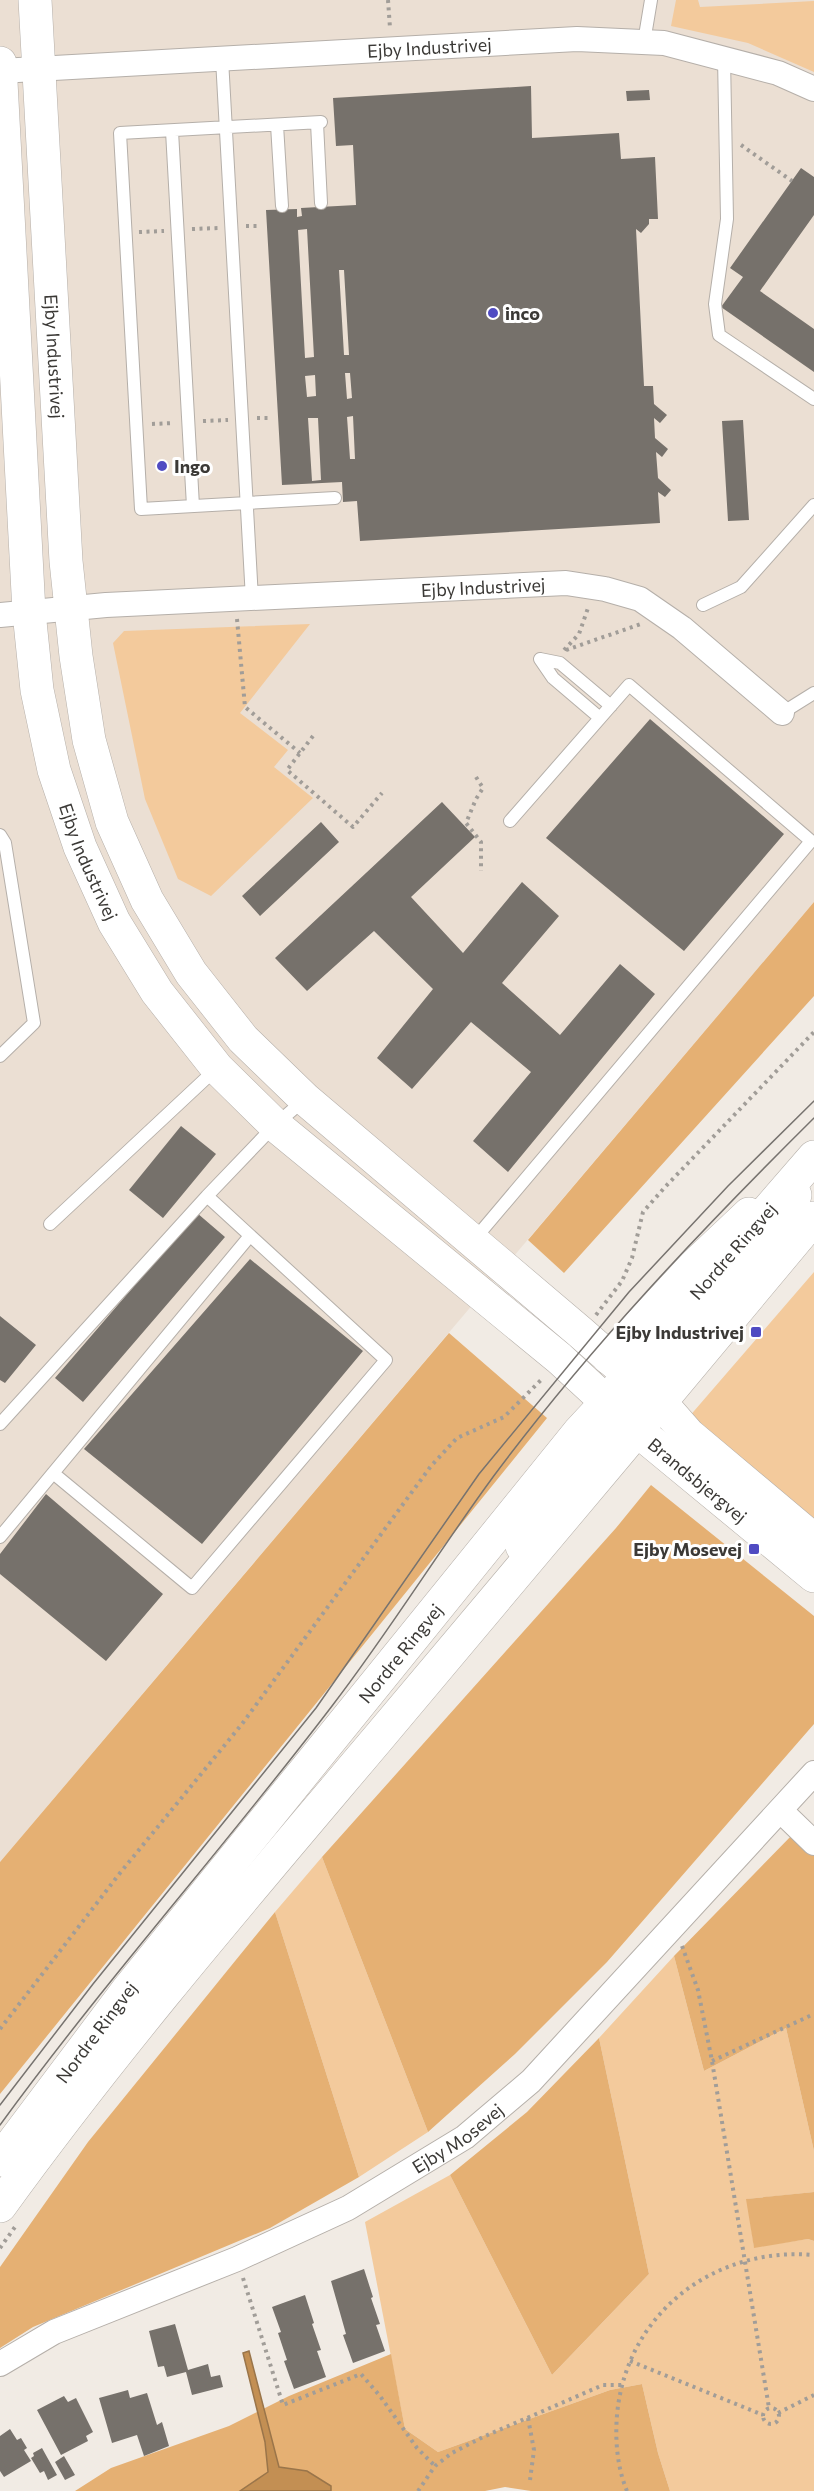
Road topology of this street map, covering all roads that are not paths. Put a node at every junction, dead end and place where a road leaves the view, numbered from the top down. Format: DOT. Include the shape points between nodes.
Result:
graph roads {
  1 [pos="35,0"];
  2 [pos="651,0"];
  3 [pos="644,42"];
  4 [pos="724,58"];
  5 [pos="222,59"];
  6 [pos="0,63"];
  7 [pos="39,69"];
  8 [pos="0,71"];
  9 [pos="814,89"];
  10 [pos="277,125"];
  11 [pos="226,128"];
  12 [pos="172,131"];
  13 [pos="321,203"];
  14 [pos="282,206"];
  15 [pos="814,399"];
  16 [pos="334,498"];
  17 [pos="248,503"];
  18 [pos="814,505"];
  19 [pos="193,506"];
  20 [pos="244,599"];
  21 [pos="704,605"];
  22 [pos="70,607"];
  23 [pos="14,614"];
  24 [pos="814,693"];
  25 [pos="610,706"];
  26 [pos="782,713"];
  27 [pos="600,718"];
  28 [pos="510,821"];
  29 [pos="0,835"];
  30 [pos="0,1056"];
  31 [pos="217,1068"];
  32 [pos="305,1099"];
  33 [pos="275,1125"];
  34 [pos="814,1156"];
  35 [pos="814,1164"];
  36 [pos="207,1196"];
  37 [pos="814,1218"];
  38 [pos="50,1224"];
  39 [pos="249,1237"];
  40 [pos="472,1242"];
  41 [pos="635,1381"];
  42 [pos="621,1415"];
  43 [pos="0,1424"];
  44 [pos="53,1473"];
  45 [pos="0,1537"];
  46 [pos="814,1540"];
  47 [pos="814,1576"];
  48 [pos="814,1773"];
  49 [pos="781,1810"];
  50 [pos="814,1843"];
  51 [pos="0,2160"];
  52 [pos="0,2206"];
  53 [pos="0,2364"];
  1 -- 7 [label="street, Ejby Industrivej"];
  2 -- 3 [label="lane"];
  3 -- 4 [label="street, Ejby Industrivej"];
  3 -- 5 [label="street, Ejby Industrivej" via="577,39"];
  4 -- 9 [label="street, Ejby Industrivej" via="778,73"];
  4 -- 15 [label="lane" via="727,219 715,304 719,335"];
  5 -- 7 [label="street, Ejby Industrivej"];
  5 -- 11 [label="lane"];
  6 -- 8 [label="street, Ejby Industrivej"];
  7 -- 8 [label="street, Ejby Industrivej"];
  7 -- 22 [label="street, Ejby Industrivej"];
  8 -- 23 [label="street, Ejby Industrivej"];
  10 -- 11 [label="lane"];
  10 -- 13 [label="lane" via="319,122"];
  10 -- 14 [label="lane"];
  11 -- 12 [label="lane"];
  11 -- 17 [label="lane"];
  12 -- 19 [label="lane"];
  12 -- 19 [label="lane" via="120,134 141,509"];
  16 -- 17 [label="lane"];
  17 -- 19 [label="lane"];
  17 -- 20 [label="lane"];
  18 -- 21 [label="lane" via="741,587"];
  20 -- 22 [label="street, Ejby Industrivej"];
  20 -- 26 [label="street, Ejby Industrivej" via="566,583 595,587 640,599"];
  22 -- 23 [label="street"];
  22 -- 32 [label="street, Ejby Industrivej" via="89,740 112,822 147,900 191,973 243,1040"];
  23 -- 31 [label="street, Ejby Industrivej" via="37,690 54,770 80,847 114,922 157,992"];
  24 -- 26 [label="lane"];
  25 -- 27 [label="lane"];
  25 -- 27 [label="lane" via="560,663 540,659 553,678"];
  25 -- 40 [label="lane" via="629,685 811,841"];
  27 -- 28 [label="lane"];
  29 -- 30 [label="lane" via="5,843 34,1023"];
  31 -- 33 [label="street, Ejby Industrivej"];
  31 -- 38 [label="lane"];
  32 -- 33 [label="lane"];
  32 -- 40 [label="street, Ejby Industrivej"];
  33 -- 36 [label="lane"];
  33 -- 42 [label="street, Ejby Industrivej" via="560,1358"];
  34 -- 41 [label="street, Nordre Ringvej"];
  35 -- 41 [label="street" via="781,1218 730,1287"];
  36 -- 39 [label="lane"];
  36 -- 43 [label="lane"];
  37 -- 41 [label="street, Nordre Ringvej"];
  39 -- 44 [label="lane"];
  39 -- 44 [label="lane" via="386,1360 192,1588"];
  40 -- 41 [label="street, Ejby Industrivej"];
  41 -- 42 [label="street, Nordre Ringvej"];
  41 -- 42 [label="street, Nordre Ringvej"];
  41 -- 46 [label="street, Brandsbjergvej" via="689,1434"];
  42 -- 47 [label="street, Brandsbjergvej"];
  42 -- 51 [label="street, Nordre Ringvej" via="572,1440 127,1991"];
  42 -- 52 [label="street, Nordre Ringvej" via="450,1653 255,1884"];
  44 -- 45 [label="lane"];
  48 -- 49 [label="street, Ejby Mosevej"];
  49 -- 50 [label="street"];
  49 -- 53 [label="street, Ejby Mosevej" via="531,2081 465,2137 348,2208 237,2259 54,2332"];
}
